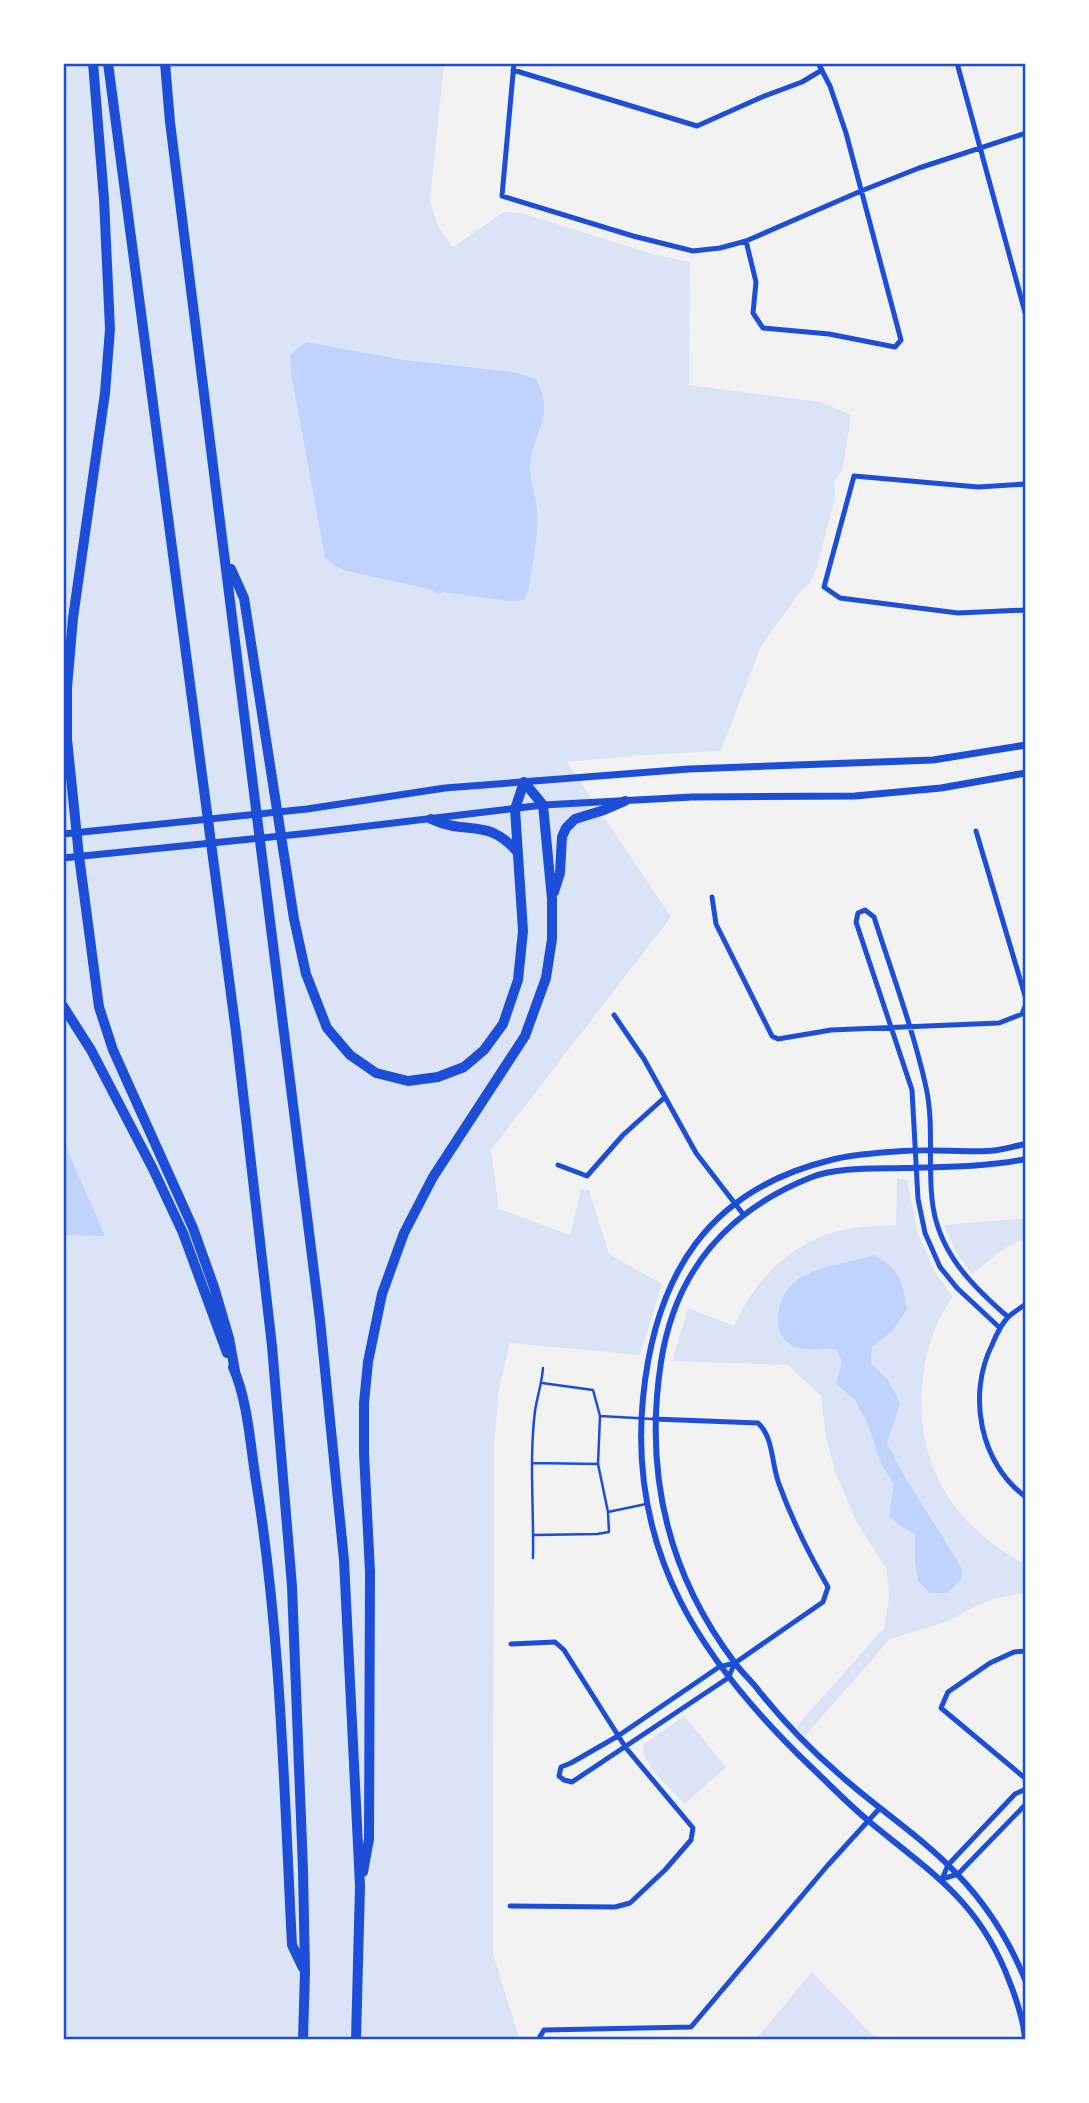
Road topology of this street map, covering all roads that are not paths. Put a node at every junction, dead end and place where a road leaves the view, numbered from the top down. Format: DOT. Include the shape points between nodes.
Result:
graph roads {
  1 [pos="93,63"];
  2 [pos="108,63"];
  3 [pos="165,63"];
  4 [pos="818,63"];
  5 [pos="957,63"];
  6 [pos="514,67"];
  7 [pos="822,70"];
  8 [pos="1026,133"];
  9 [pos="980,147"];
  10 [pos="861,191"];
  11 [pos="746,241"];
  12 [pos="1026,316"];
  13 [pos="1026,484"];
  14 [pos="226,559"];
  15 [pos="1026,610"];
  16 [pos="67,739"];
  17 [pos="1026,745"];
  18 [pos="63,758"];
  19 [pos="1026,773"];
  20 [pos="524,782"];
  21 [pos="625,801"];
  22 [pos="543,805"];
  23 [pos="515,809"];
  24 [pos="431,820"];
  25 [pos="976,831"];
  26 [pos="77,832"];
  27 [pos="63,834"];
  28 [pos="518,854"];
  29 [pos="79,856"];
  30 [pos="63,858"];
  31 [pos="712,897"];
  32 [pos="552,900"];
  33 [pos="1026,999"];
  34 [pos="1026,1004"];
  35 [pos="63,1006"];
  36 [pos="614,1015"];
  37 [pos="892,1027"];
  38 [pos="909,1027"];
  39 [pos="664,1098"];
  40 [pos="1026,1144"];
  41 [pos="931,1149"];
  42 [pos="916,1151"];
  43 [pos="1026,1159"];
  44 [pos="558,1164"];
  45 [pos="916,1167"];
  46 [pos="931,1167"];
  47 [pos="734,1203"];
  48 [pos="743,1214"];
  49 [pos="1026,1304"];
  50 [pos="1008,1317"];
  51 [pos="1000,1328"];
  52 [pos="543,1368"];
  53 [pos="235,1371"];
  54 [pos="542,1383"];
  55 [pos="600,1416"];
  56 [pos="641,1419"];
  57 [pos="654,1419"];
  58 [pos="532,1463"];
  59 [pos="598,1464"];
  60 [pos="1026,1497"];
  61 [pos="647,1503"];
  62 [pos="608,1512"];
  63 [pos="534,1535"];
  64 [pos="673,1549"];
  65 [pos="660,1552"];
  66 [pos="533,1558"];
  67 [pos="511,1644"];
  68 [pos="1026,1651"];
  69 [pos="735,1663"];
  70 [pos="719,1667"];
  71 [pos="728,1678"];
  72 [pos="618,1736"];
  73 [pos="626,1748"];
  74 [pos="1026,1779"];
  75 [pos="1026,1789"];
  76 [pos="1026,1804"];
  77 [pos="879,1809"];
  78 [pos="869,1821"];
  79 [pos="948,1865"];
  80 [pos="958,1874"];
  81 [pos="942,1879"];
  82 [pos="360,1886"];
  83 [pos="510,1906"];
  84 [pos="305,1971"];
  85 [pos="1026,1982"];
  86 [pos="1025,2029"];
  87 [pos="303,2040"];
  88 [pos="356,2040"];
  89 [pos="538,2040"];
  90 [pos="1025,2040"];
  1 -- 16 [label="highway" via="110,329 73,618"];
  2 -- 84 [label="highway" via="236,1032 272,1346 292,1586"];
  3 -- 14 [label="highway"];
  4 -- 7 [label="street"];
  5 -- 9 [label="street"];
  6 -- 7 [label="street" via="697,126"];
  6 -- 11 [label="street" via="502,196 693,251"];
  7 -- 10 [label="street" via="846,133"];
  8 -- 9 [label="street"];
  9 -- 10 [label="street"];
  9 -- 12 [label="street"];
  10 -- 11 [label="street"];
  10 -- 11 [label="street" via="901,340 895,347 763,328 753,313 756,282"];
  13 -- 15 [label="street" via="978,487 854,476 824,587 840,598 958,613"];
  14 -- 28 [label="highway" via="244,598 306,974 327,1028 350,1055 376,1073 408,1081 464,1067 484,1050 503,1024 518,980 523,931"];
  14 -- 82 [label="highway" via="321,1333 344,1560"];
  16 -- 18 [label="highway"];
  16 -- 26 [label="highway"];
  17 -- 20 [label="main road" via="933,760 702,768"];
  19 -- 21 [label="main road" via="941,788 855,796"];
  20 -- 22 [label="highway"];
  20 -- 23 [label="highway"];
  20 -- 26 [label="main road"];
  21 -- 22 [label="main road"];
  21 -- 32 [label="highway" via="575,819 566,828"];
  22 -- 23 [label="main road"];
  22 -- 32 [label="highway"];
  23 -- 24 [label="main road"];
  23 -- 28 [label="highway"];
  24 -- 28 [label="highway" via="491,831"];
  24 -- 29 [label="main road"];
  25 -- 33 [label="street"];
  26 -- 27 [label="main road"];
  26 -- 29 [label="highway"];
  29 -- 30 [label="main road"];
  29 -- 53 [label="highway" via="99,1007 113,1050 193,1228 229,1338"];
  31 -- 37 [label="street" via="716,925 772,1036"];
  32 -- 82 [label="highway" via="552,939 537,1008 525,1036 433,1177 404,1234 382,1294 374,1334 364,1403 370,1572 369,1839"];
  34 -- 38 [label="street" via="1023,1014 999,1023"];
  35 -- 53 [label="highway" via="91,1050 173,1212"];
  36 -- 39 [label="street"];
  37 -- 38 [label="street"];
  37 -- 38 [label="street" via="856,922 858,913 865,910 874,917"];
  37 -- 42 [label="street" via="912,1090"];
  38 -- 41 [label="street" via="926,1089"];
  39 -- 44 [label="street" via="587,1176"];
  39 -- 47 [label="street" via="696,1153"];
  40 -- 41 [label="street" via="990,1151"];
  41 -- 42 [label="street"];
  41 -- 46 [label="street"];
  42 -- 45 [label="street"];
  42 -- 47 [label="street" via="831,1159 762,1185"];
  43 -- 46 [label="street" via="998,1165"];
  45 -- 46 [label="street"];
  45 -- 48 [label="street" via="816,1176"];
  45 -- 51 [label="street" via="925,1233 940,1267"];
  46 -- 50 [label="street" via="938,1228 953,1261"];
  47 -- 48 [label="street"];
  47 -- 56 [label="street" via="691,1248 673,1279 651,1345"];
  48 -- 57 [label="street" via="708,1249 677,1302 663,1347"];
  49 -- 50 [label="street"];
  50 -- 51 [label="street"];
  51 -- 60 [label="street" via="986,1357 978,1395 981,1426 995,1463"];
  52 -- 54 [label="lane"];
  53 -- 84 [label="highway" via="266,1539 292,1945"];
  54 -- 55 [label="lane" via="593,1390"];
  54 -- 58 [label="lane" via="535,1410"];
  55 -- 56 [label="lane"];
  55 -- 59 [label="lane"];
  56 -- 57 [label="lane"];
  56 -- 61 [label="street"];
  57 -- 64 [label="street" via="656,1466"];
  57 -- 69 [label="street" via="758,1423 767,1432 778,1481 802,1542 828,1587 823,1602"];
  58 -- 59 [label="lane"];
  58 -- 63 [label="lane"];
  59 -- 62 [label="lane"];
  61 -- 62 [label="lane"];
  61 -- 65 [label="street"];
  62 -- 63 [label="lane" via="609,1532"];
  63 -- 66 [label="lane"];
  64 -- 65 [label="street"];
  64 -- 69 [label="street" via="692,1595"];
  65 -- 70 [label="street" via="677,1597"];
  67 -- 72 [label="street" via="555,1642"];
  68 -- 74 [label="street" via="990,1663 948,1692 941,1708"];
  69 -- 70 [label="street"];
  69 -- 71 [label="street"];
  69 -- 77 [label="street" via="789,1725"];
  70 -- 71 [label="street"];
  70 -- 72 [label="street"];
  71 -- 73 [label="street"];
  71 -- 78 [label="street" via="770,1727"];
  72 -- 73 [label="street"];
  72 -- 73 [label="street" via="561,1766 559,1776 572,1782"];
  73 -- 83 [label="street" via="693,1828 691,1840 630,1903 615,1907"];
  75 -- 79 [label="street" via="1015,1794"];
  76 -- 80 [label="street"];
  77 -- 78 [label="street"];
  77 -- 79 [label="street"];
  78 -- 81 [label="street"];
  78 -- 89 [label="street" via="691,2027 544,2030"];
  79 -- 80 [label="street"];
  79 -- 81 [label="street"];
  80 -- 81 [label="street"];
  80 -- 85 [label="street" via="999,1926"];
  81 -- 86 [label="street" via="987,1933"];
  82 -- 88 [label="highway"];
  84 -- 87 [label="highway"];
  86 -- 90 [label="street"];
}
